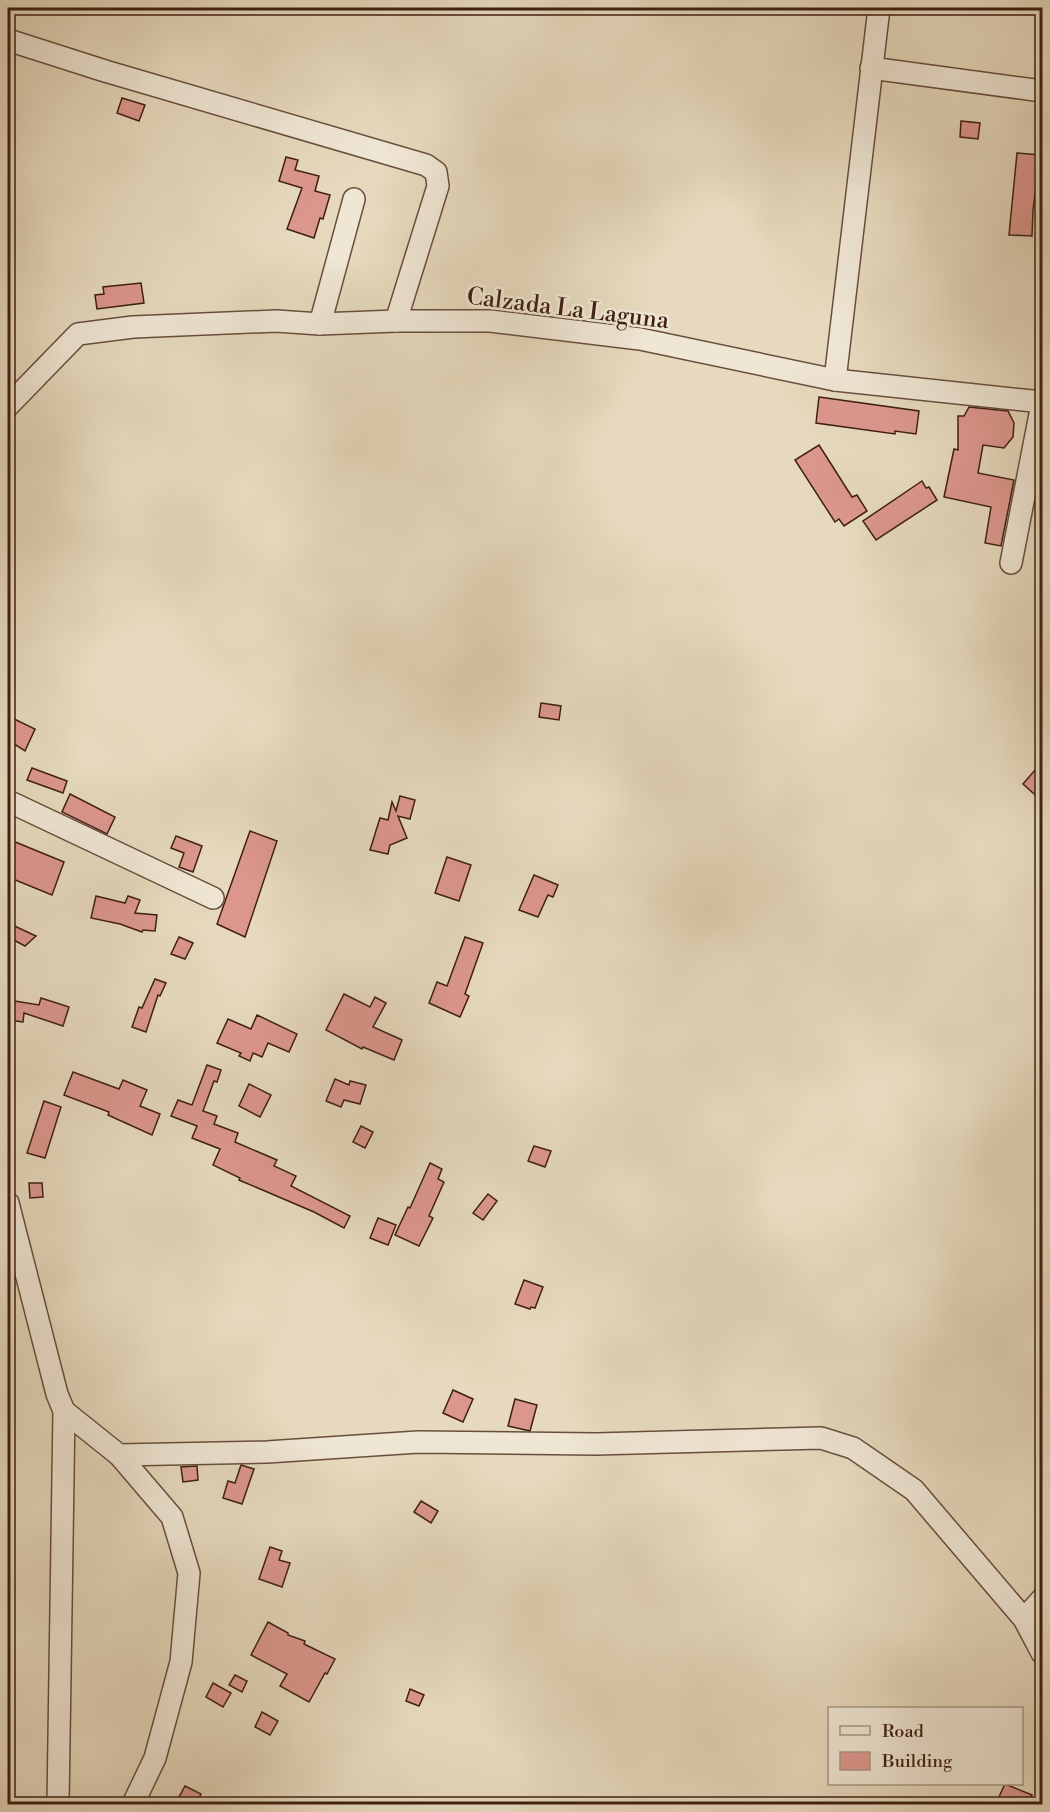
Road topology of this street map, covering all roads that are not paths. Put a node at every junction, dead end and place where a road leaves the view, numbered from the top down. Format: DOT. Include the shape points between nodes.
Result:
graph roads {
  1 [pos="879,8"];
  2 [pos="8,40"];
  3 [pos="872,68"];
  4 [pos="1042,91"];
  5 [pos="354,199"];
  6 [pos="396,321"];
  7 [pos="320,324"];
  8 [pos="835,380"];
  9 [pos="1042,403"];
  10 [pos="8,406"];
  11 [pos="1011,562"];
  12 [pos="8,801"];
  13 [pos="213,898"];
  14 [pos="8,1203"];
  15 [pos="64,1411"];
  16 [pos="119,1455"];
  17 [pos="1042,1599"];
  18 [pos="1024,1619"];
  19 [pos="1042,1653"];
  20 [pos="58,1804"];
  21 [pos="134,1804"];
  1 -- 3 [label="street"];
  2 -- 6 [label="street" via="426,165 436,172 438,186"];
  3 -- 4 [label="street"];
  3 -- 8 [label="street"];
  5 -- 7 [label="street"];
  6 -- 7 [label="street, Calzada La Laguna"];
  6 -- 8 [label="street, Calzada La Laguna" via="490,321 640,339"];
  7 -- 10 [label="street, Calzada La Laguna" via="276,321 133,327 78,334"];
  8 -- 9 [label="street, Calzada La Laguna"];
  9 -- 11 [label="street"];
  12 -- 13 [label="street"];
  14 -- 15 [label="street"];
  15 -- 16 [label="street"];
  15 -- 20 [label="street"];
  16 -- 18 [label="street" via="267,1452 428,1442 596,1444 821,1438 853,1448 914,1490"];
  16 -- 21 [label="street" via="172,1517 189,1573 181,1662 155,1758"];
  17 -- 18 [label="street"];
  18 -- 19 [label="street"];
}
